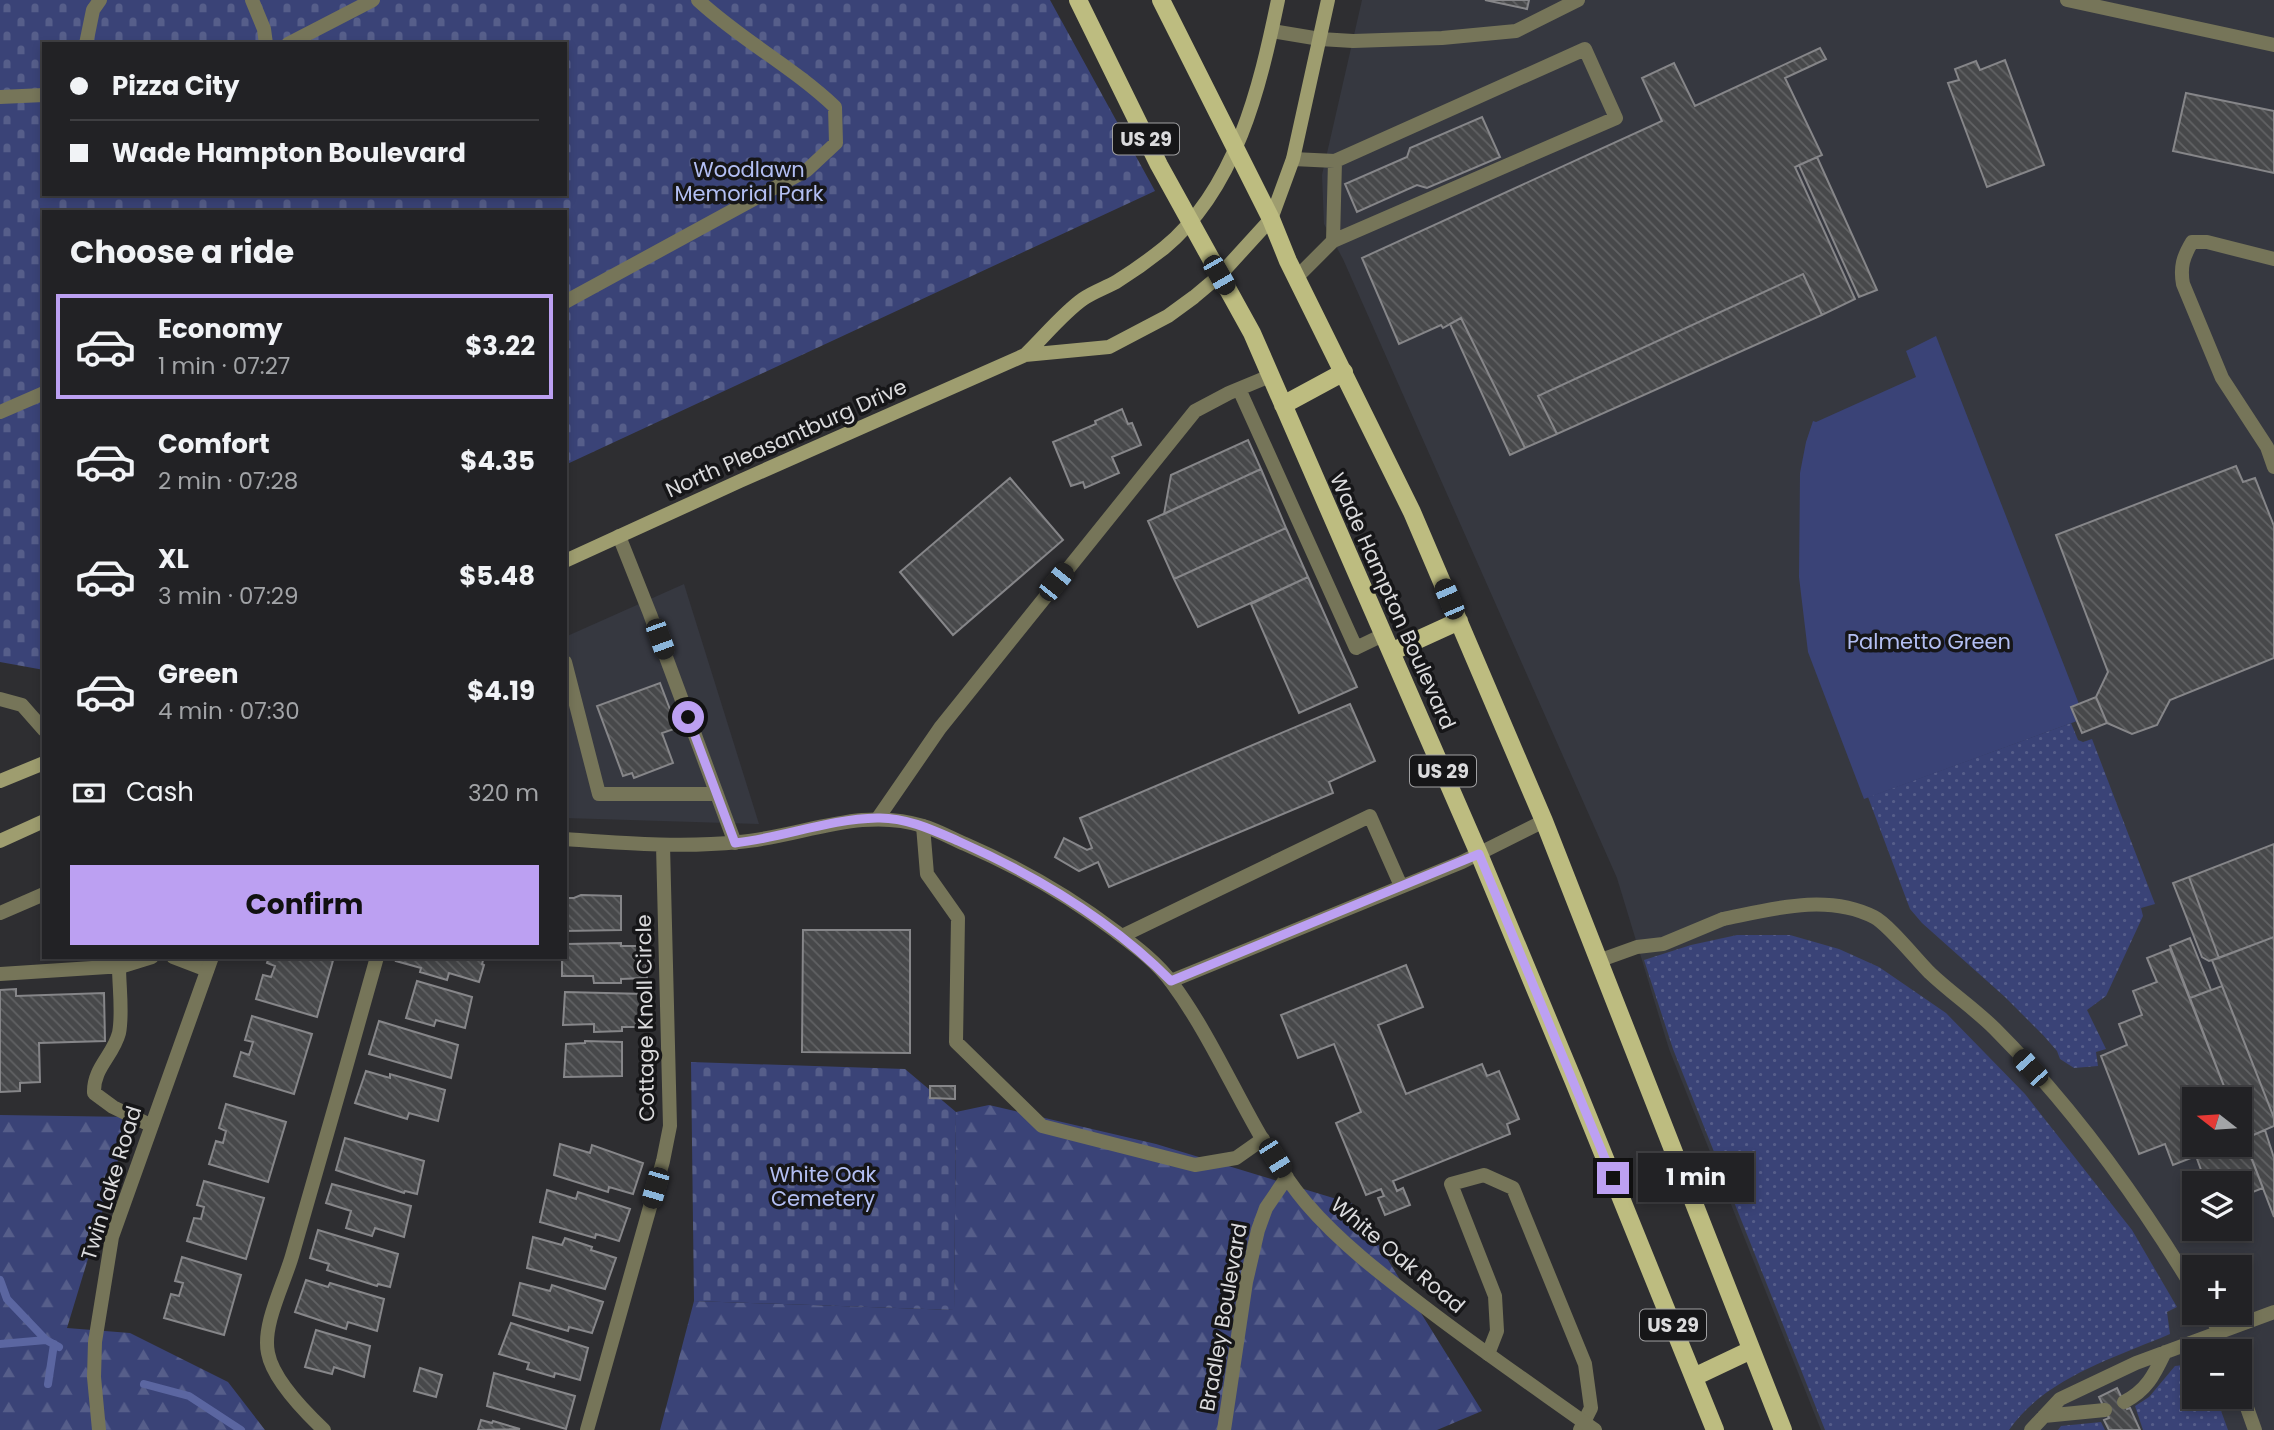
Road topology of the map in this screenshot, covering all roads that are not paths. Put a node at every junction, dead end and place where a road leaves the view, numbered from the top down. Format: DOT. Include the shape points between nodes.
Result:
graph roads {
  1 [pos="100,0"];
  2 [pos="252,0"];
  3 [pos="373,0"];
  4 [pos="698,0"];
  5 [pos="1078,0"];
  6 [pos="1161,0"];
  7 [pos="1278,0"];
  8 [pos="1328,0"];
  9 [pos="1578,0"];
  10 [pos="2073,1"];
  11 [pos="1272,31"];
  12 [pos="1320,39"];
  13 [pos="86,42"];
  14 [pos="266,42"];
  15 [pos="292,42"];
  16 [pos="2274,45"];
  17 [pos="42,95"];
  18 [pos="0,97"];
  19 [pos="1236,148"];
  20 [pos="1293,159"];
  21 [pos="1335,161"];
  22 [pos="1271,219"];
  23 [pos="1190,222"];
  24 [pos="1333,241"];
  25 [pos="2274,259"];
  26 [pos="1219,275"];
  27 [pos="1297,277"];
  28 [pos="567,301"];
  29 [pos="1025,355"];
  30 [pos="1343,372"];
  31 [pos="1270,376"];
  32 [pos="1240,389"];
  33 [pos="42,394"];
  34 [pos="1283,405"];
  35 [pos="0,412"];
  36 [pos="2274,467"];
  37 [pos="619,537"];
  38 [pos="567,560"];
  39 [pos="1459,621"];
  40 [pos="1387,643"];
  41 [pos="567,670"];
  42 [pos="0,699"];
  43 [pos="42,728"];
  44 [pos="42,764"];
  45 [pos="0,781"];
  46 [pos="717,794"];
  47 [pos="878,818"];
  48 [pos="1544,821"];
  49 [pos="42,822"];
  50 [pos="923,826"];
  51 [pos="567,839"];
  52 [pos="0,841"];
  53 [pos="735,843"];
  54 [pos="663,845"];
  55 [pos="1479,854"];
  56 [pos="1401,886"];
  57 [pos="42,895"];
  58 [pos="0,913"];
  59 [pos="1122,936"];
  60 [pos="145,959"];
  61 [pos="183,959"];
  62 [pos="376,959"];
  63 [pos="1598,961"];
  64 [pos="209,964"];
  65 [pos="119,966"];
  66 [pos="0,974"];
  67 [pos="1171,981"];
  68 [pos="150,1125"];
  69 [pos="1263,1139"];
  70 [pos="1287,1177"];
  71 [pos="2182,1270"];
  72 [pos="2274,1312"];
  73 [pos="2216,1325"];
  74 [pos="2219,1331"];
  75 [pos="2222,1339"];
  76 [pos="1751,1350"];
  77 [pos="2165,1352"];
  78 [pos="1488,1354"];
  79 [pos="1693,1377"];
  80 [pos="2124,1402"];
  81 [pos="2248,1409"];
  82 [pos="2105,1410"];
  83 [pos="2044,1416"];
  84 [pos="1586,1427"];
  85 [pos="99,1430"];
  86 [pos="324,1430"];
  87 [pos="587,1430"];
  88 [pos="1224,1430"];
  89 [pos="1715,1430"];
  90 [pos="1783,1430"];
  91 [pos="2031,1430"];
  92 [pos="2255,1430"];
  1 -- 13 [label="street" via="93,9"];
  2 -- 14 [label="street"];
  3 -- 15 [label="street"];
  4 -- 28 [label="street" via="835,107 836,143 807,170"];
  5 -- 23 [label="main road, Wade Hampton Boulevard / US 29"];
  6 -- 19 [label="main road, US 29"];
  7 -- 11 [label="main road, North Pleasantburg Drive"];
  8 -- 12 [label="main road, North Pleasantburg Drive"];
  9 -- 12 [label="street" via="1516,30 1442,38"];
  10 -- 16 [label="street"];
  11 -- 12 [label="street"];
  11 -- 19 [label="main road, North Pleasantburg Drive"];
  12 -- 20 [label="main road, North Pleasantburg Drive"];
  17 -- 18 [label="street"];
  19 -- 22 [label="main road, US 29"];
  19 -- 23 [label="main road, North Pleasantburg Drive"];
  20 -- 21 [label="street"];
  20 -- 22 [label="main road, North Pleasantburg Drive"];
  21 -- 24 [label="street"];
  21 -- 24 [label="street" via="1585,49 1616,118"];
  22 -- 26 [label="main road, North Pleasantburg Drive"];
  22 -- 27 [label="main road, US 29"];
  23 -- 26 [label="main road, Wade Hampton Boulevard / US 29"];
  23 -- 29 [label="main road, North Pleasantburg Drive" via="1165,247 1082,300"];
  24 -- 27 [label="street"];
  25 -- 36 [label="street" via="2192,242 2180,270 2222,378 2267,447"];
  26 -- 29 [label="main road, North Pleasantburg Drive" via="1168,316 1108,347"];
  26 -- 31 [label="main road, Wade Hampton Boulevard / US 29"];
  27 -- 30 [label="main road, US 29"];
  29 -- 37 [label="main road, North Pleasantburg Drive"];
  30 -- 34 [label="main road"];
  30 -- 39 [label="main road, US 29"];
  31 -- 32 [label="street"];
  31 -- 34 [label="main road, Wade Hampton Boulevard / US 29"];
  32 -- 40 [label="street" via="1356,648"];
  32 -- 47 [label="street" via="1195,411 1169,441 940,728"];
  33 -- 35 [label="street"];
  34 -- 40 [label="main road, Wade Hampton Boulevard / US 29"];
  37 -- 38 [label="main road, North Pleasantburg Drive"];
  37 -- 46 [label="street"];
  39 -- 40 [label="main road"];
  39 -- 48 [label="main road, US 29"];
  40 -- 55 [label="main road, Wade Hampton Boulevard / US 29"];
  41 -- 46 [label="street" via="599,794"];
  42 -- 43 [label="street" via="22,705"];
  44 -- 45 [label="main road"];
  46 -- 53 [label="street"];
  47 -- 50 [label="street, White Oak Road"];
  47 -- 53 [label="street, White Oak Road"];
  48 -- 55 [label="street"];
  48 -- 63 [label="main road, US 29"];
  49 -- 52 [label="main road"];
  50 -- 59 [label="street, White Oak Road" via="991,856 1078,904"];
  50 -- 69 [label="street" via="927,874 958,918 956,1042 1042,1126 1195,1165 1236,1158"];
  51 -- 54 [label="street, White Oak Road"];
  53 -- 54 [label="street, White Oak Road"];
  54 -- 87 [label="street, Cottage Knoll Circle" via="670,1126"];
  55 -- 56 [label="street"];
  55 -- 79 [label="main road, Wade Hampton Boulevard / US 29"];
  56 -- 59 [label="street" via="1370,816"];
  56 -- 67 [label="street"];
  57 -- 58 [label="street"];
  59 -- 67 [label="street, White Oak Road"];
  60 -- 65 [label="street"];
  61 -- 64 [label="street"];
  62 -- 86 [label="street" via="266,1334 271,1366 301,1408"];
  63 -- 71 [label="street" via="1637,947 1663,944 1723,919 1784,906 1830,904 1875,918 1994,1028 2084,1128 2154,1223"];
  63 -- 76 [label="main road, US 29"];
  64 -- 68 [label="street, Twin Lake Road"];
  65 -- 66 [label="street"];
  65 -- 68 [label="street" via="120,1030 99,1068 94,1093"];
  67 -- 69 [label="street, White Oak Road"];
  68 -- 85 [label="street, Twin Lake Road" via="112,1237 101,1297 94,1377"];
  69 -- 70 [label="street, White Oak Road"];
  70 -- 78 [label="street, White Oak Road" via="1345,1242"];
  70 -- 88 [label="street, Bradley Boulevard" via="1266,1208 1258,1230"];
  72 -- 74 [label="street"];
  73 -- 74 [label="street"];
  74 -- 75 [label="street"];
  74 -- 77 [label="street"];
  76 -- 79 [label="main road"];
  76 -- 90 [label="main road, US 29"];
  77 -- 80 [label="street" via="2152,1381"];
  77 -- 83 [label="street" via="2060,1399"];
  78 -- 84 [label="street, White Oak Road"];
  78 -- 84 [label="street" via="1497,1331 1495,1296 1451,1184 1484,1175 1513,1188 1575,1339 1590,1386"];
  79 -- 89 [label="main road, Wade Hampton Boulevard / US 29"];
  81 -- 92 [label="street"];
  82 -- 83 [label="street"];
  83 -- 91 [label="street"];
}
